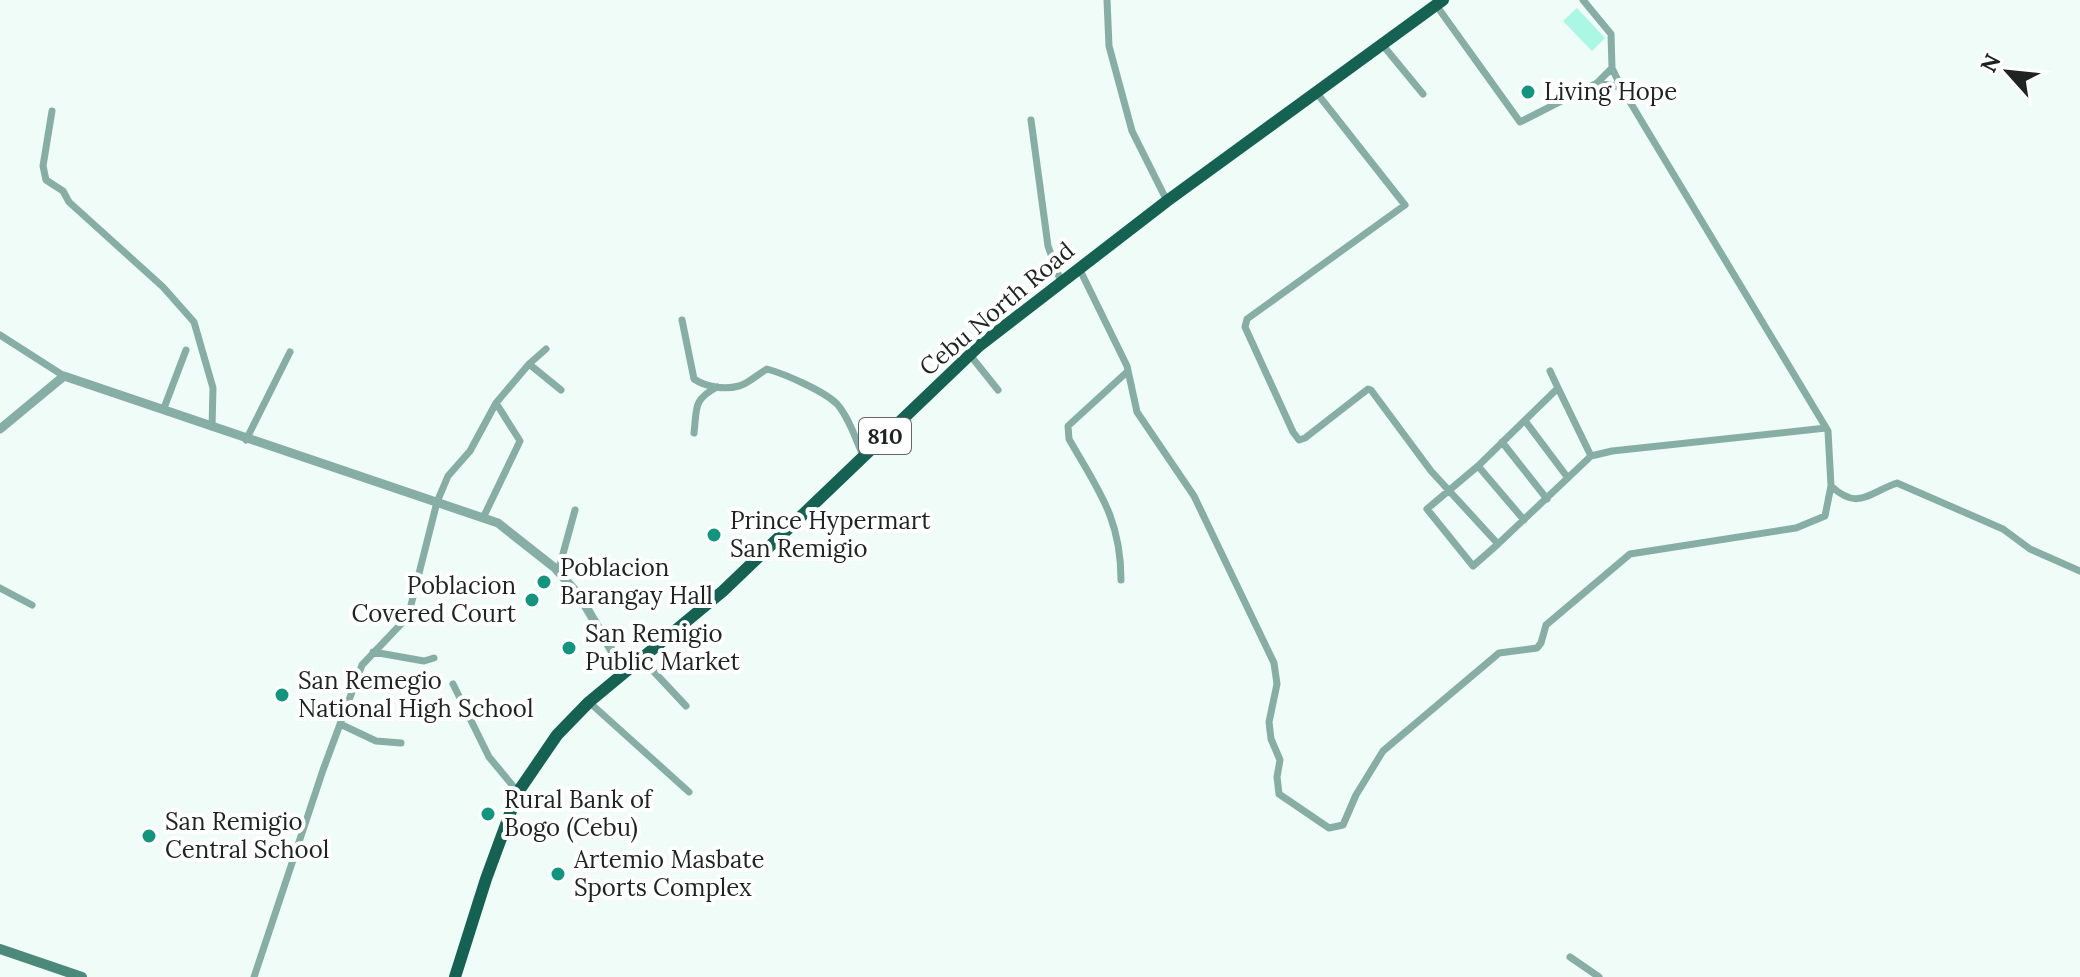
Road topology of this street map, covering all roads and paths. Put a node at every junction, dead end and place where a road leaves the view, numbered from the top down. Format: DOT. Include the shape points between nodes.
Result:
graph roads {
  1 [pos="1107,0"];
  2 [pos="1583,0"];
  3 [pos="1440,3"];
  4 [pos="1381,43"];
  5 [pos="1612,68"];
  6 [pos="1597,83"];
  7 [pos="1621,87"];
  8 [pos="1316,91"];
  9 [pos="1423,94"];
  10 [pos="52,111"];
  11 [pos="1031,120"];
  12 [pos="1167,201"];
  13 [pos="1079,268"];
  14 [pos="1061,282"];
  15 [pos="682,320"];
  16 [pos="0,335"];
  17 [pos="546,349"];
  18 [pos="186,350"];
  19 [pos="290,352"];
  20 [pos="970,355"];
  21 [pos="529,364"];
  22 [pos="1128,371"];
  23 [pos="1550,371"];
  24 [pos="64,376"];
  25 [pos="717,387"];
  26 [pos="1558,388"];
  27 [pos="561,390"];
  28 [pos="998,390"];
  29 [pos="496,403"];
  30 [pos="164,408"];
  31 [pos="1526,422"];
  32 [pos="212,427"];
  33 [pos="1826,428"];
  34 [pos="0,429"];
  35 [pos="694,433"];
  36 [pos="246,440"];
  37 [pos="1502,442"];
  38 [pos="1591,456"];
  39 [pos="864,457"];
  40 [pos="1478,466"];
  41 [pos="1568,478"];
  42 [pos="1831,486"];
  43 [pos="1452,490"];
  44 [pos="1547,499"];
  45 [pos="437,502"];
  46 [pos="575,510"];
  47 [pos="483,518"];
  48 [pos="1524,520"];
  49 [pos="1498,544"];
  50 [pos="2080,571"];
  51 [pos="558,572"];
  52 [pos="1121,580"];
  53 [pos="0,588"];
  54 [pos="32,605"];
  55 [pos="373,652"];
  56 [pos="434,658"];
  57 [pos="642,659"];
  58 [pos="625,673"];
  59 [pos="453,684"];
  60 [pos="589,702"];
  61 [pos="686,706"];
  62 [pos="340,724"];
  63 [pos="401,743"];
  64 [pos="518,792"];
  65 [pos="689,792"];
  66 [pos="1,952"];
  67 [pos="1570,957"];
  68 [pos="57,973"];
  69 [pos="82,977"];
  70 [pos="254,977"];
  71 [pos="455,977"];
  72 [pos="1599,977"];
  1 -- 12 [label="street" via="1109,46 1132,131"];
  2 -- 5 [label="street" via="1611,34"];
  3 -- 4 [label="highway, Cebu North Road / 810"];
  3 -- 6 [label="street" via="1520,122"];
  4 -- 8 [label="highway, Cebu North Road / 810"];
  4 -- 9 [label="street"];
  5 -- 6 [label="street"];
  5 -- 7 [label="street"];
  6 -- 7 [label="street"];
  7 -- 33 [label="street"];
  8 -- 12 [label="highway, Cebu North Road / 810"];
  8 -- 43 [label="street" via="1405,205 1255,312 1245,327 1299,440 1368,389"];
  10 -- 32 [label="street" via="43,166 46,180 194,322 213,388"];
  11 -- 14 [label="street" via="1048,246"];
  12 -- 13 [label="highway, Cebu North Road / 810"];
  13 -- 14 [label="highway, Cebu North Road / 810"];
  13 -- 22 [label="street"];
  14 -- 20 [label="highway, Cebu North Road / 810"];
  15 -- 25 [label="street" via="694,379"];
  16 -- 24 [label="street"];
  17 -- 21 [label="street"];
  18 -- 30 [label="street"];
  19 -- 36 [label="street"];
  20 -- 28 [label="street"];
  20 -- 39 [label="highway, Cebu North Road / 810"];
  21 -- 27 [label="street"];
  21 -- 29 [label="street"];
  22 -- 42 [label="street" via="1137,412 1194,496 1274,663 1277,684 1269,722 1280,760 1279,794 1329,828 1343,825 1383,751 1499,653 1537,648 1546,625 1630,554 1796,528 1825,516"];
  22 -- 52 [label="street" via="1068,426 1069,439 1112,514"];
  23 -- 26 [label="street"];
  24 -- 30 [label="street"];
  24 -- 34 [label="street"];
  25 -- 35 [label="street" via="697,404"];
  25 -- 39 [label="street" via="740,386 767,369 806,385 837,404"];
  26 -- 31 [label="street"];
  26 -- 38 [label="street"];
  29 -- 45 [label="street"];
  29 -- 47 [label="street" via="520,441"];
  30 -- 32 [label="street"];
  31 -- 37 [label="street"];
  31 -- 41 [label="street"];
  32 -- 36 [label="street"];
  33 -- 38 [label="street"];
  33 -- 42 [label="street"];
  36 -- 45 [label="street"];
  37 -- 40 [label="street"];
  37 -- 44 [label="street"];
  38 -- 41 [label="street"];
  39 -- 57 [label="highway, Cebu North Road / 810" via="723,591"];
  40 -- 43 [label="street"];
  40 -- 48 [label="street"];
  41 -- 44 [label="street"];
  42 -- 50 [label="street" via="1857,501 1897,483 2003,529 2030,549"];
  43 -- 49 [label="street"];
  43 -- 49 [label="street" via="1427,509 1464,557 1473,566"];
  44 -- 48 [label="street"];
  45 -- 47 [label="street"];
  45 -- 55 [label="street" via="410,609"];
  46 -- 51 [label="street"];
  47 -- 51 [label="street" via="498,523"];
  48 -- 49 [label="street"];
  51 -- 58 [label="street" via="579,595"];
  53 -- 54 [label="street"];
  55 -- 56 [label="street"];
  55 -- 62 [label="street" via="362,665"];
  57 -- 58 [label="highway, Cebu North Road / 810"];
  57 -- 61 [label="street"];
  58 -- 60 [label="highway, Cebu North Road / 810"];
  59 -- 64 [label="street" via="489,757"];
  60 -- 64 [label="highway, Cebu North Road / 810" via="557,735"];
  60 -- 65 [label="street"];
  62 -- 63 [label="street" via="376,741"];
  62 -- 70 [label="street"];
  64 -- 71 [label="highway, Cebu North Road / 810"];
  66 -- 68 [label="main road"];
  67 -- 72 [label="street"];
  68 -- 69 [label="main road"];
}
